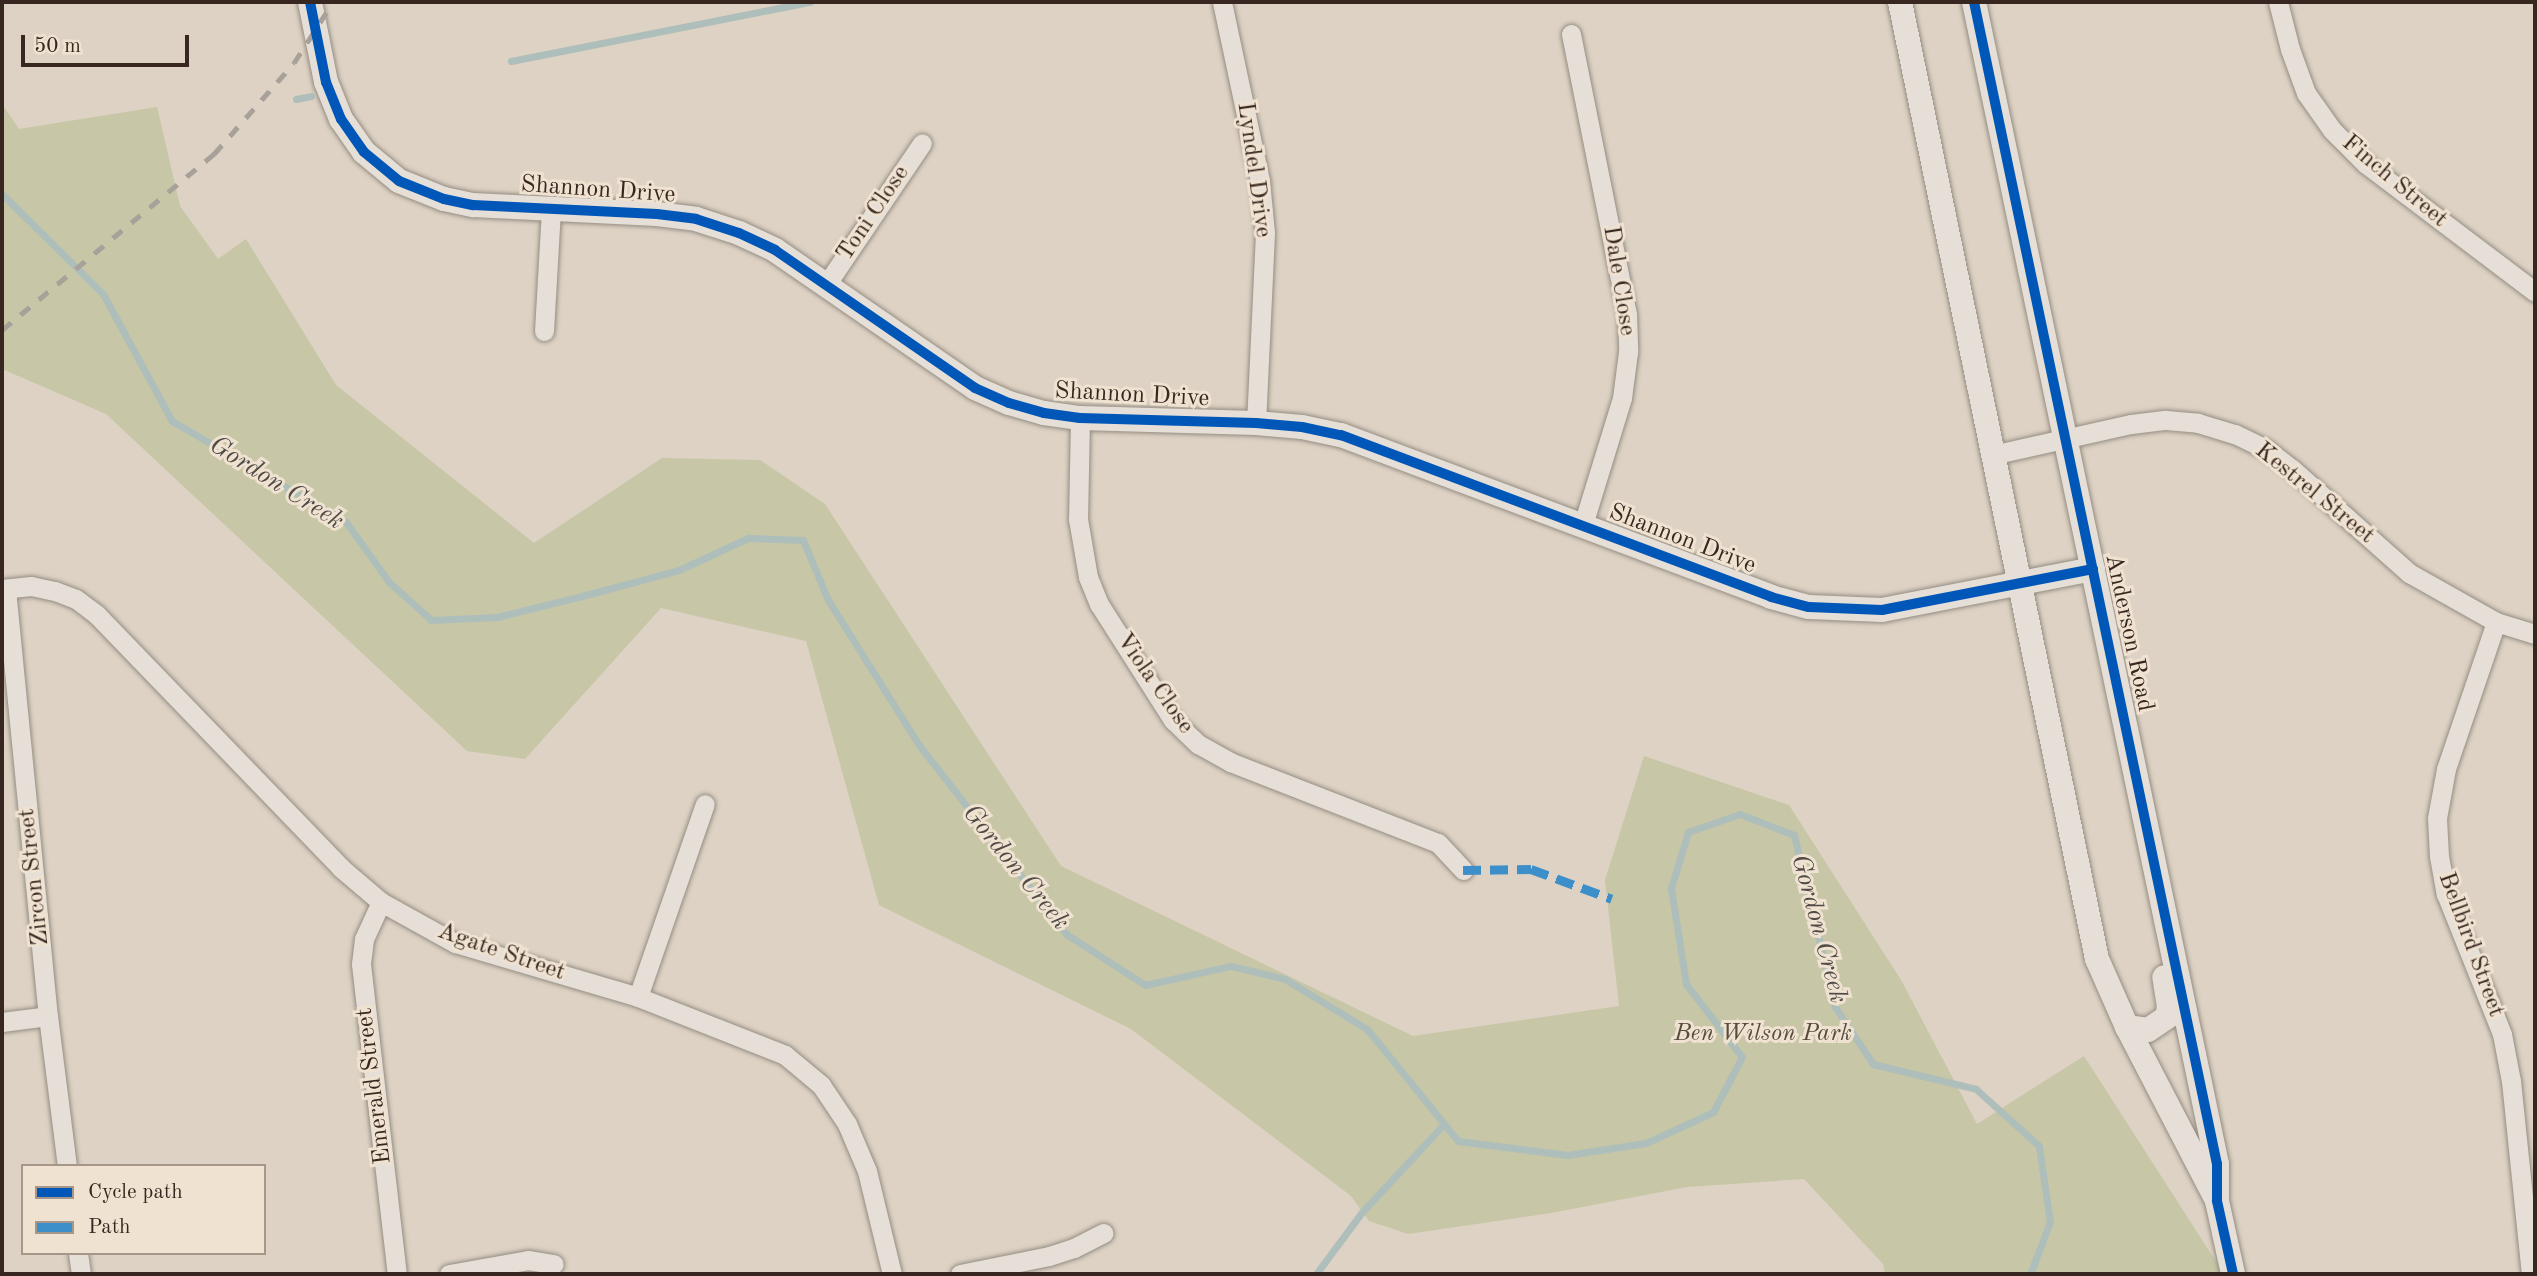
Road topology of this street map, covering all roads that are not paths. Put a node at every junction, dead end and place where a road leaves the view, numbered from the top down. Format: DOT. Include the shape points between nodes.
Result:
graph roads {
  1 [pos="310,2"];
  2 [pos="1222,2"];
  3 [pos="1900,2"];
  4 [pos="1974,2"];
  5 [pos="2278,2"];
  6 [pos="1571,34"];
  7 [pos="922,143"];
  8 [pos="551,209"];
  9 [pos="825,285"];
  10 [pos="2535,292"];
  11 [pos="544,331"];
  12 [pos="1080,418"];
  13 [pos="1256,423"];
  14 [pos="2066,439"];
  15 [pos="1992,455"];
  16 [pos="1583,525"];
  17 [pos="2093,569"];
  18 [pos="2019,585"];
  19 [pos="4,589"];
  20 [pos="2496,622"];
  21 [pos="2535,634"];
  22 [pos="705,804"];
  23 [pos="2147,832"];
  24 [pos="1463,870"];
  25 [pos="381,902"];
  26 [pos="638,997"];
  27 [pos="48,1016"];
  28 [pos="2,1022"];
  29 [pos="2127,1027"];
  30 [pos="67,1164"];
  31 [pos="2217,1201"];
  32 [pos="1102,1233"];
  33 [pos="2532,1234"];
  34 [pos="78,1255"];
  35 [pos="554,1264"];
  36 [pos="81,1274"];
  37 [pos="397,1274"];
  38 [pos="449,1274"];
  39 [pos="892,1274"];
  40 [pos="960,1274"];
  41 [pos="2233,1274"];
  42 [pos="2531,1274"];
  1 -- 8 [label="street, Shannon Drive" via="336,108 374,162 408,186 444,199"];
  2 -- 13 [label="street, Lyndel Drive" via="1264,220"];
  3 -- 15 [label="street, Anderson Road"];
  4 -- 14 [label="street, Anderson Road"];
  5 -- 10 [label="street, Finch Street" via="2306,93 2332,130 2366,164"];
  6 -- 16 [label="street, Dale Close" via="1627,314 1628,352 1622,398"];
  7 -- 9 [label="street, Toni Close"];
  8 -- 9 [label="street, Shannon Drive" via="696,219 775,250"];
  8 -- 11 [label="street"];
  9 -- 12 [label="street, Shannon Drive" via="975,388 1044,413"];
  12 -- 13 [label="street, Shannon Drive"];
  12 -- 24 [label="street, Viola Close" via="1078,519 1088,577 1099,604 1173,720 1198,744 1230,762 1438,843"];
  13 -- 16 [label="street, Shannon Drive" via="1341,435"];
  14 -- 15 [label="street, Kestrel Street"];
  14 -- 17 [label="street, Anderson Road"];
  14 -- 20 [label="street, Kestrel Street" via="2166,420 2235,434 2292,469 2409,572"];
  15 -- 18 [label="street, Anderson Road"];
  16 -- 18 [label="street, Shannon Drive" via="1771,597 1809,607 1882,610"];
  17 -- 18 [label="street, Shannon Drive"];
  17 -- 23 [label="street, Anderson Road"];
  18 -- 29 [label="street, Anderson Road" via="2097,960"];
  19 -- 25 [label="street, Agate Street" via="31,586 55,591 97,615 341,868"];
  19 -- 27 [label="street, Zircon Street"];
  20 -- 21 [label="street, Kestrel Street"];
  20 -- 33 [label="street, Bellbird Street" via="2446,769 2438,830 2446,894 2501,1034"];
  22 -- 26 [label="street"];
  23 -- 29 [label="street" via="2144,883 2169,1007 2159,1026 2148,1030"];
  23 -- 31 [label="street, Anderson Road" via="2217,1164"];
  25 -- 26 [label="street, Agate Street" via="455,943"];
  25 -- 37 [label="street, Emerald Street" via="368,929 361,964"];
  26 -- 39 [label="street, Agate Street" via="785,1055 821,1085 847,1124 867,1171"];
  27 -- 28 [label="street"];
  27 -- 30 [label="street, Zircon Street"];
  29 -- 31 [label="street, Anderson Road"];
  31 -- 41 [label="street, Anderson Road"];
  32 -- 40 [label="street" via="1049,1256"];
  33 -- 42 [label="street, Bellbird Street"];
  34 -- 36 [label="street"];
  35 -- 38 [label="street" via="528,1261"];
}
